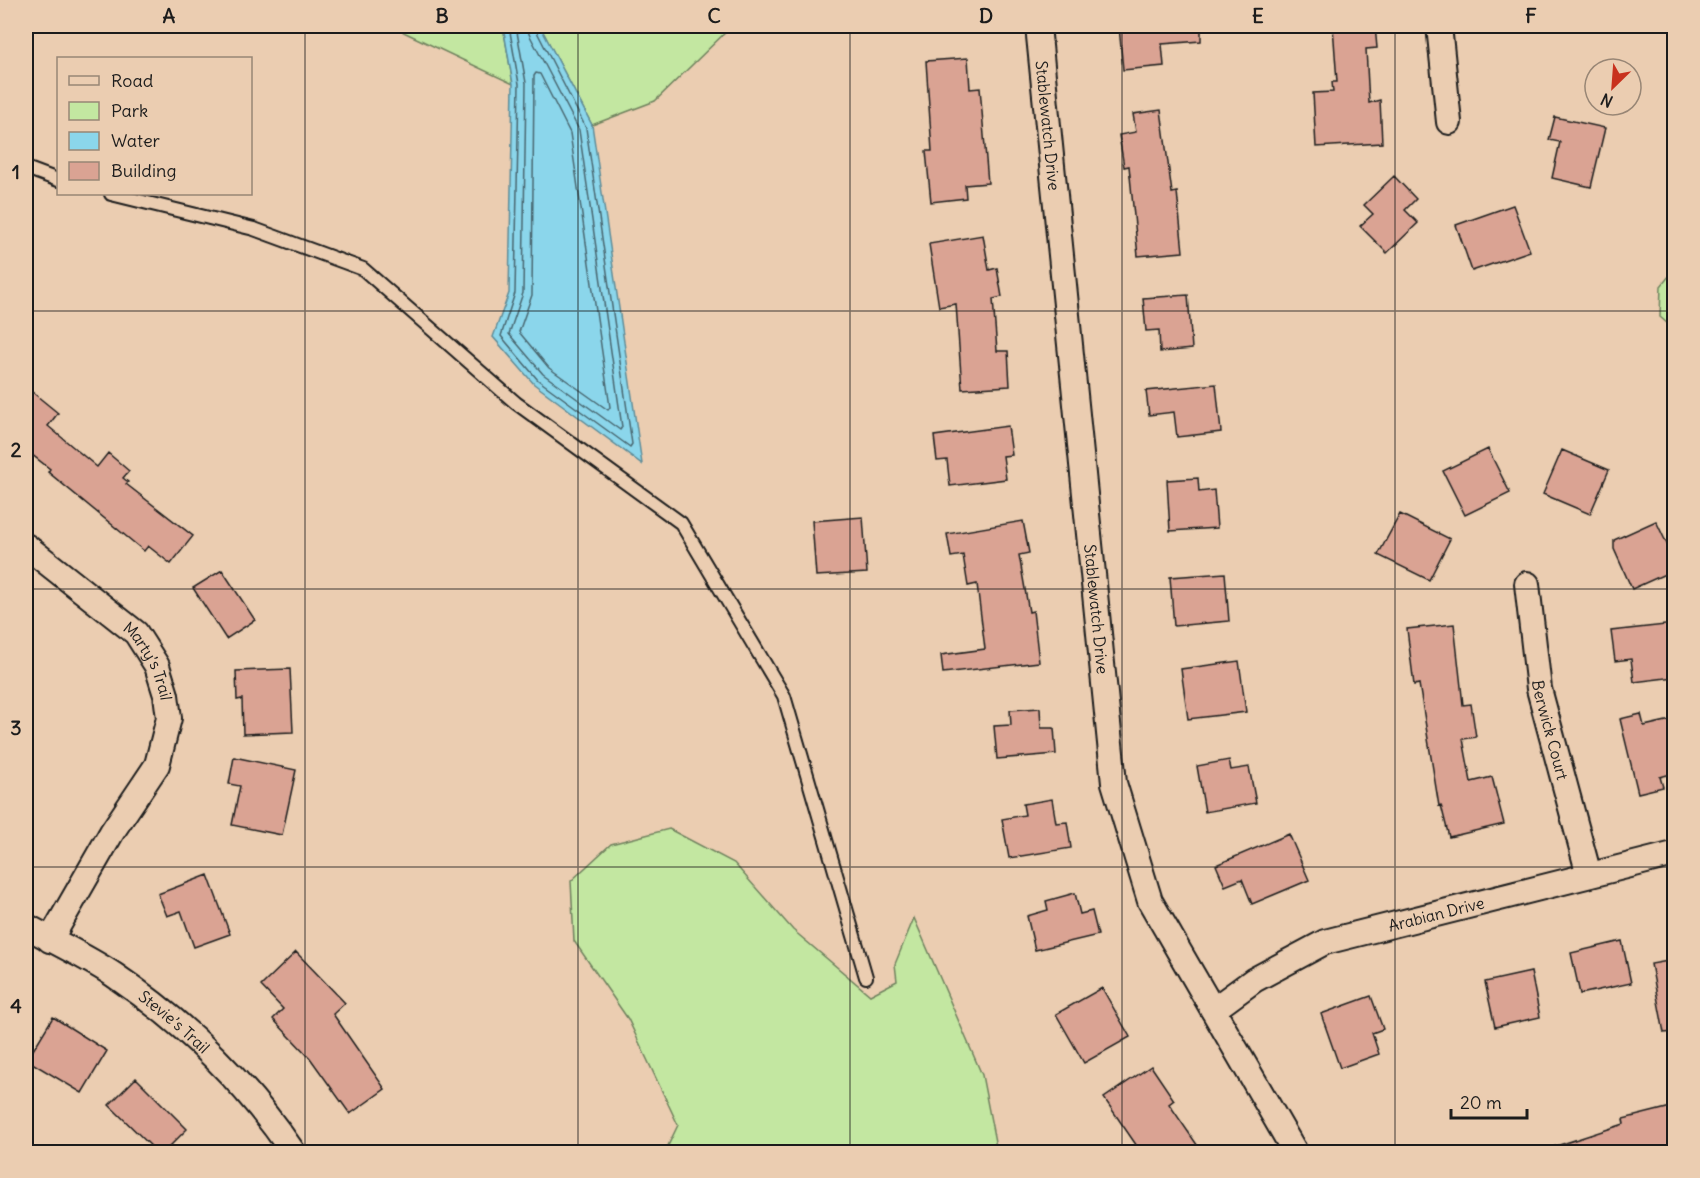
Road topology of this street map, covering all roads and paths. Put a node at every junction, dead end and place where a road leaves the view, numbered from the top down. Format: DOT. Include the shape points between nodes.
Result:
graph roads {
  1 [pos="1038,26"];
  2 [pos="1439,26"];
  3 [pos="1449,122"];
  4 [pos="26,168"];
  5 [pos="57,180"];
  6 [pos="115,195"];
  7 [pos="26,546"];
  8 [pos="1527,584"];
  9 [pos="1674,854"];
  10 [pos="1588,875"];
  11 [pos="26,926"];
  12 [pos="50,940"];
  13 [pos="866,977"];
  14 [pos="1213,1010"];
  15 [pos="293,1152"];
  16 [pos="1295,1152"];
  1 -- 14 [label="street, Stablewatch Drive" via="1114,783 1149,901"];
  2 -- 3 [label="street"];
  4 -- 5 [label="lane"];
  6 -- 13 [label="lane" via="254,229 363,269 516,403 681,523 784,696"];
  7 -- 12 [label="street, Marty’s Trail" via="136,633 157,666 169,718 157,765 112,832"];
  8 -- 10 [label="street, Berwick Court" via="1539,689"];
  9 -- 10 [label="street, Arabian Drive"];
  10 -- 14 [label="street, Arabian Drive" via="1325,942 1254,980"];
  11 -- 12 [label="street, Stevie’s Trail"];
  12 -- 15 [label="street, Stevie’s Trail" via="113,974 172,1018 224,1065"];
  14 -- 16 [label="street, Stablewatch Drive"];
}
